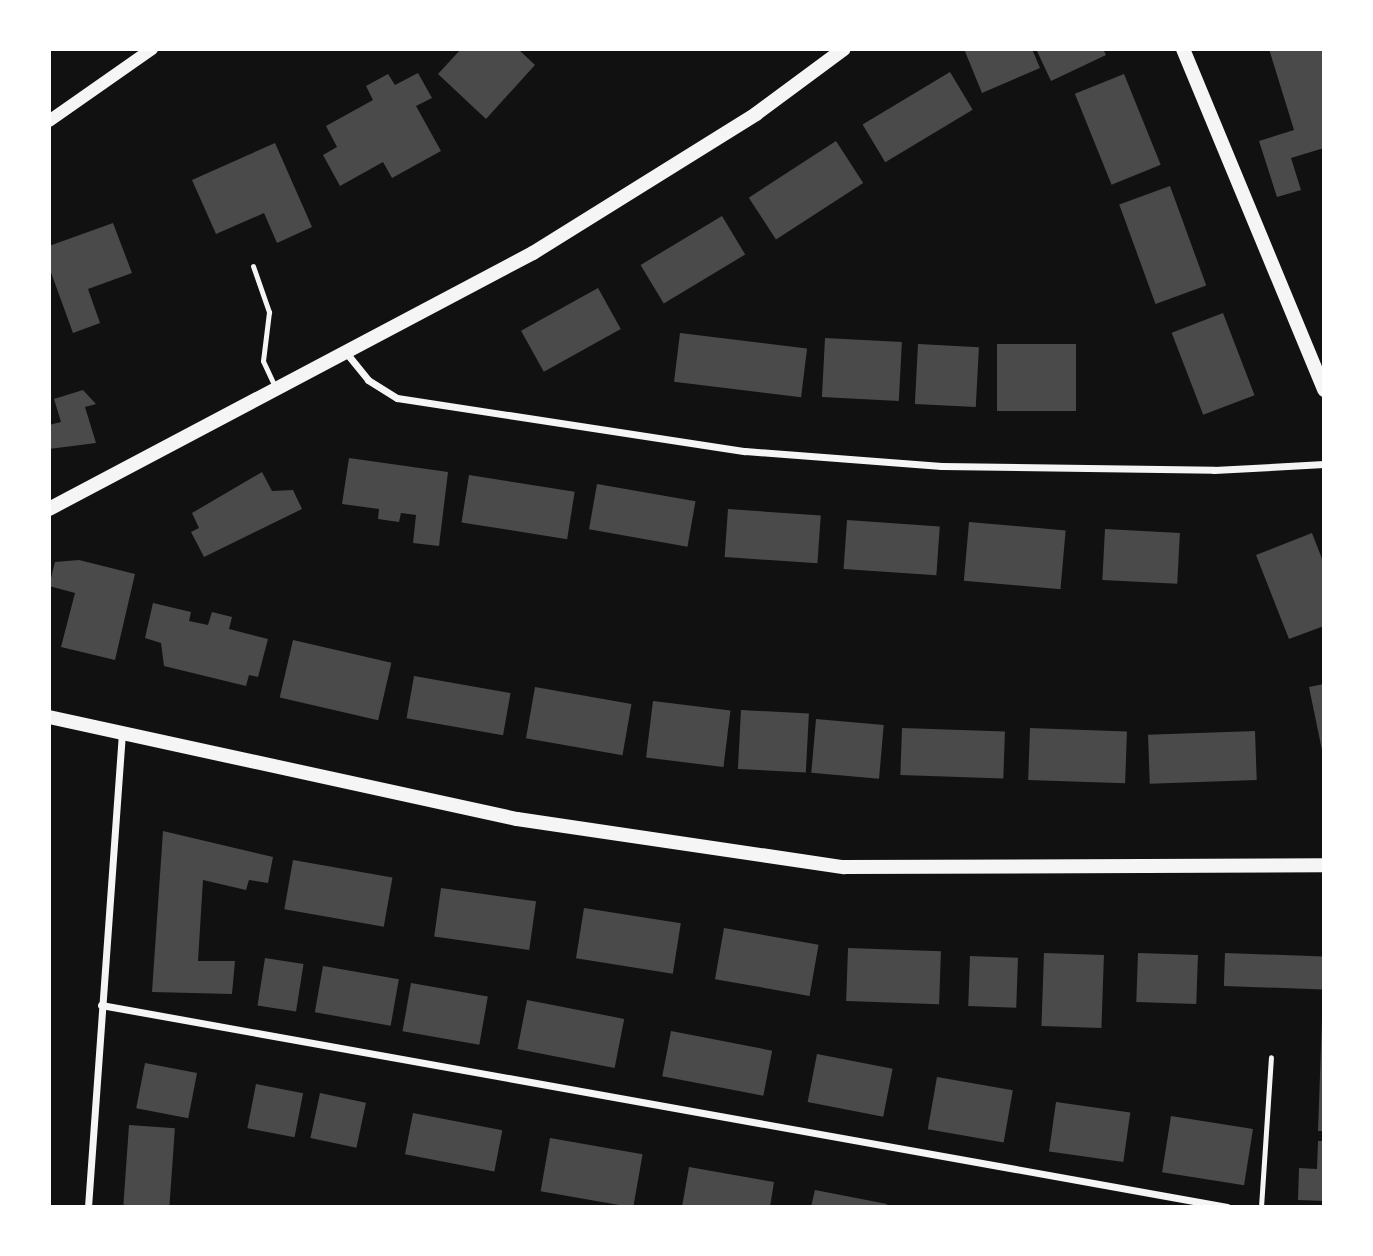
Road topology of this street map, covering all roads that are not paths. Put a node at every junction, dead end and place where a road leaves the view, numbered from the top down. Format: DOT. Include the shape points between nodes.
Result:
graph roads {
  1 [pos="152,49"];
  2 [pos="844,49"];
  3 [pos="1183,49"];
  4 [pos="49,121"];
  5 [pos="253,266"];
  6 [pos="348,355"];
  7 [pos="1324,390"];
  8 [pos="278,392"];
  9 [pos="1324,464"];
  10 [pos="49,509"];
  11 [pos="49,716"];
  12 [pos="122,734"];
  13 [pos="1324,864"];
  14 [pos="101,1005"];
  15 [pos="1271,1056"];
  16 [pos="88,1207"];
  17 [pos="1227,1207"];
  18 [pos="1261,1207"];
  1 -- 4 [label="street"];
  2 -- 6 [label="main road" via="756,114 545,246"];
  3 -- 7 [label="main road"];
  5 -- 8 [label="lane" via="271,322 263,361"];
  6 -- 8 [label="main road"];
  6 -- 9 [label="street" via="368,380 397,398 745,451 941,466"];
  8 -- 10 [label="main road"];
  11 -- 12 [label="main road"];
  12 -- 13 [label="main road" via="517,819 844,867"];
  12 -- 14 [label="street"];
  14 -- 16 [label="street"];
  14 -- 17 [label="street"];
  15 -- 18 [label="lane"];
}
